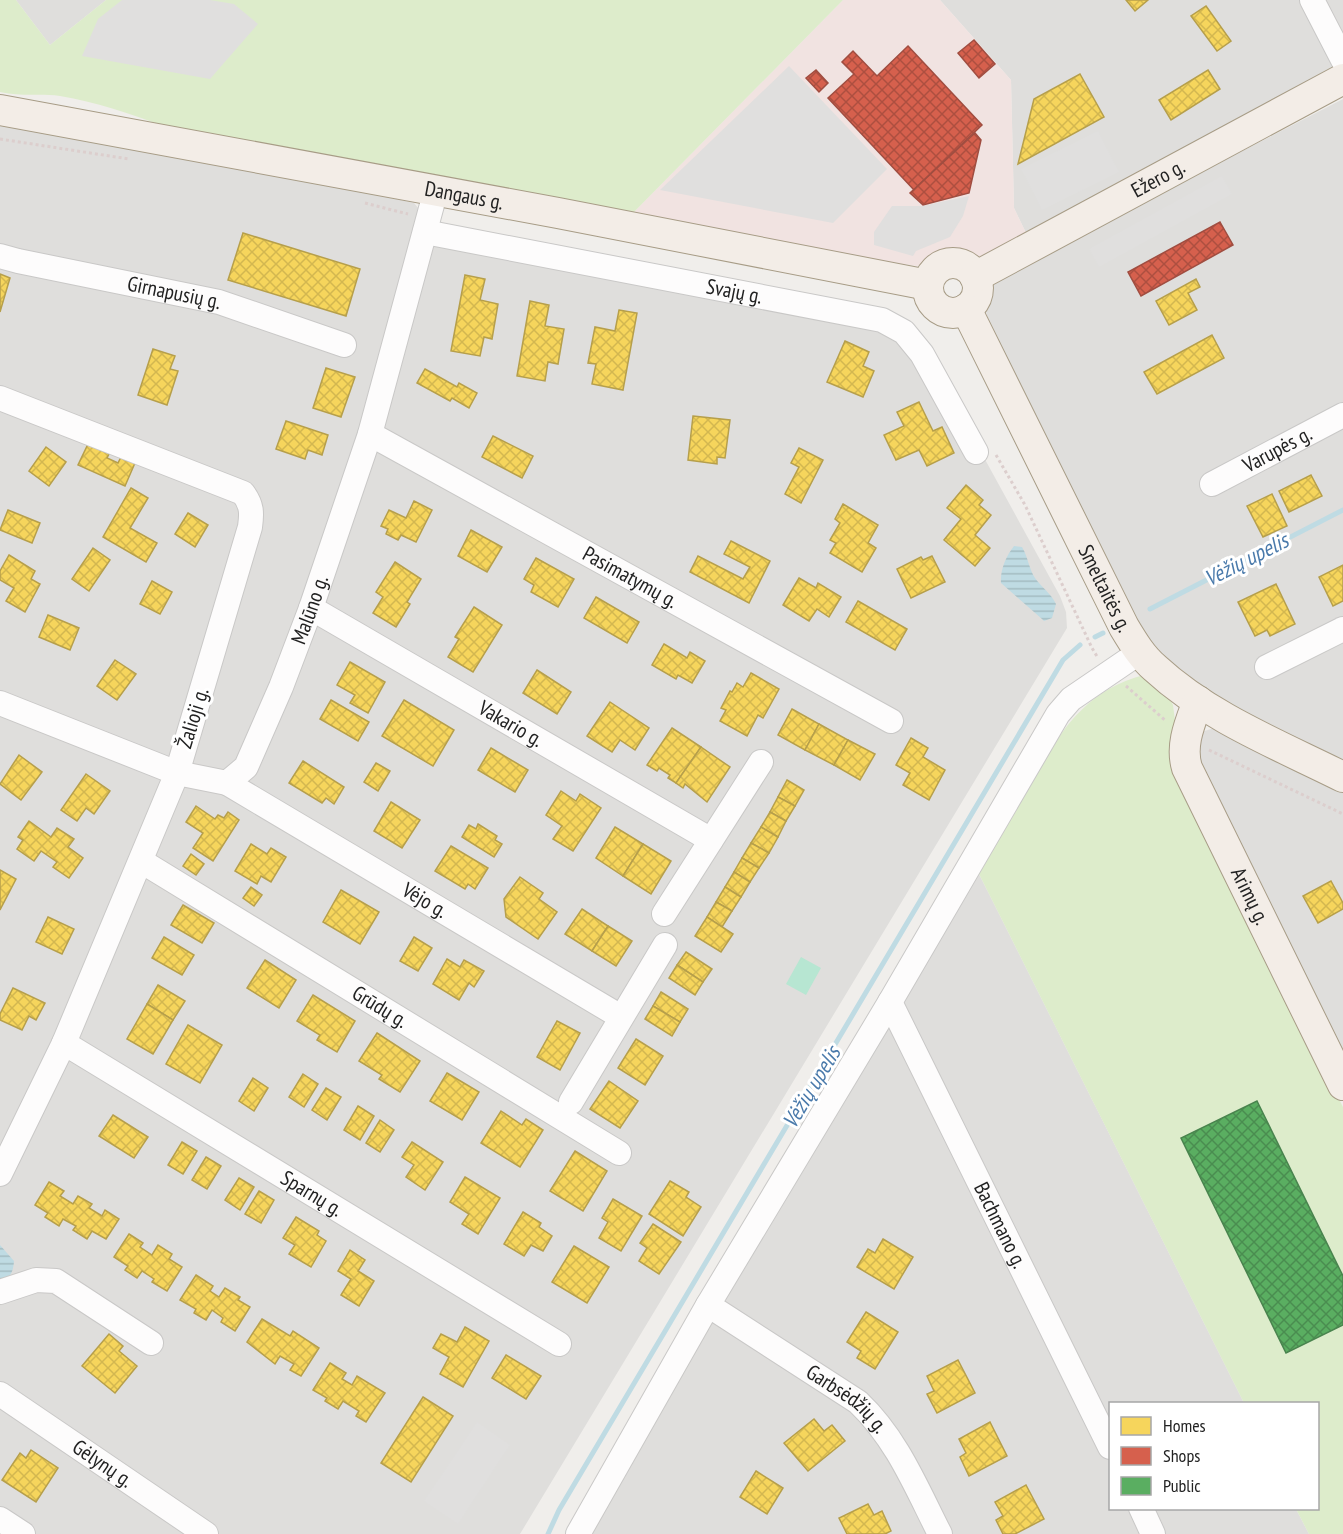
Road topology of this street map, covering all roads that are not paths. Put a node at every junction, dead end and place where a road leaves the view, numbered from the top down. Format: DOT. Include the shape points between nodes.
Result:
graph roads {
  1 [pos="1312,0"];
  2 [pos="1343,60"];
  3 [pos="1343,79"];
  4 [pos="0,110"];
  5 [pos="436,190"];
  6 [pos="427,226"];
  7 [pos="0,256"];
  8 [pos="975,277"];
  9 [pos="928,285"];
  10 [pos="966,309"];
  11 [pos="344,345"];
  12 [pos="0,398"];
  13 [pos="1343,415"];
  14 [pos="370,434"];
  15 [pos="983,449"];
  16 [pos="1212,484"];
  17 [pos="311,608"];
  18 [pos="1343,629"];
  19 [pos="1140,652"];
  20 [pos="1267,667"];
  21 [pos="1198,701"];
  22 [pos="0,703"];
  23 [pos="891,721"];
  24 [pos="761,762"];
  25 [pos="177,773"];
  26 [pos="1343,777"];
  27 [pos="227,783"];
  28 [pos="711,840"];
  29 [pos="141,861"];
  30 [pos="664,914"];
  31 [pos="665,945"];
  32 [pos="890,1002"];
  33 [pos="621,1017"];
  34 [pos="64,1042"];
  35 [pos="1343,1085"];
  36 [pos="571,1102"];
  37 [pos="619,1153"];
  38 [pos="0,1174"];
  39 [pos="0,1292"];
  40 [pos="708,1305"];
  41 [pos="151,1343"];
  42 [pos="559,1344"];
  43 [pos="0,1394"];
  44 [pos="1109,1445"];
  45 [pos="1142,1510"];
  46 [pos="0,1518"];
  47 [pos="22,1534"];
  48 [pos="206,1534"];
  49 [pos="578,1534"];
  50 [pos="940,1534"];
  51 [pos="1154,1534"];
  1 -- 2 [label="street"];
  3 -- 8 [label="main road, Ežero g."];
  4 -- 5 [label="main road, Dangaus g."];
  5 -- 6 [label="street, Malūno g."];
  5 -- 9 [label="main road, Dangaus g."];
  6 -- 14 [label="street, Malūno g."];
  6 -- 15 [label="street, Svajų g." via="882,320 904,332 922,354"];
  7 -- 11 [label="street, Girnapusių g." via="219,302"];
  8 -- 9 [label="main road" via="970,270 953,263 937,269"];
  8 -- 10 [label="main road" via="977,295"];
  9 -- 10 [label="main road" via="933,303 940,309 948,313"];
  10 -- 19 [label="main road, Smeltaitės g."];
  12 -- 25 [label="street, Žalioji g." via="243,493 249,502 250,527"];
  13 -- 16 [label="street, Varupės g."];
  14 -- 17 [label="street, Malūno g."];
  14 -- 23 [label="street, Pasimatymų g."];
  17 -- 27 [label="street, Malūno g." via="246,767"];
  17 -- 28 [label="street, Vakario g."];
  18 -- 20 [label="street"];
  19 -- 21 [label="main road, Smeltaitės g." via="1154,668"];
  19 -- 32 [label="street" via="1071,699 1058,714"];
  21 -- 26 [label="main road, Smeltaitės g."];
  21 -- 35 [label="main road, Arimų g." via="1186,739 1187,768"];
  22 -- 25 [label="street"];
  24 -- 28 [label="street"];
  25 -- 27 [label="street"];
  25 -- 29 [label="street, Žalioji g."];
  27 -- 33 [label="street, Vėjo g."];
  28 -- 30 [label="street"];
  29 -- 34 [label="street, Žalioji g."];
  29 -- 37 [label="street, Grūdų g."];
  31 -- 33 [label="street"];
  32 -- 40 [label="street"];
  32 -- 44 [label="street, Bachmano g."];
  33 -- 36 [label="street"];
  34 -- 38 [label="street, Žalioji g."];
  34 -- 42 [label="street, Sparnų g."];
  39 -- 41 [label="street" via="36,1280 56,1281"];
  40 -- 49 [label="street"];
  40 -- 50 [label="street, Garbsėdžių g." via="858,1402 875,1418 892,1441"];
  43 -- 48 [label="street, Gėlynų g."];
  45 -- 51 [label="street"];
  46 -- 47 [label="street"];
}
